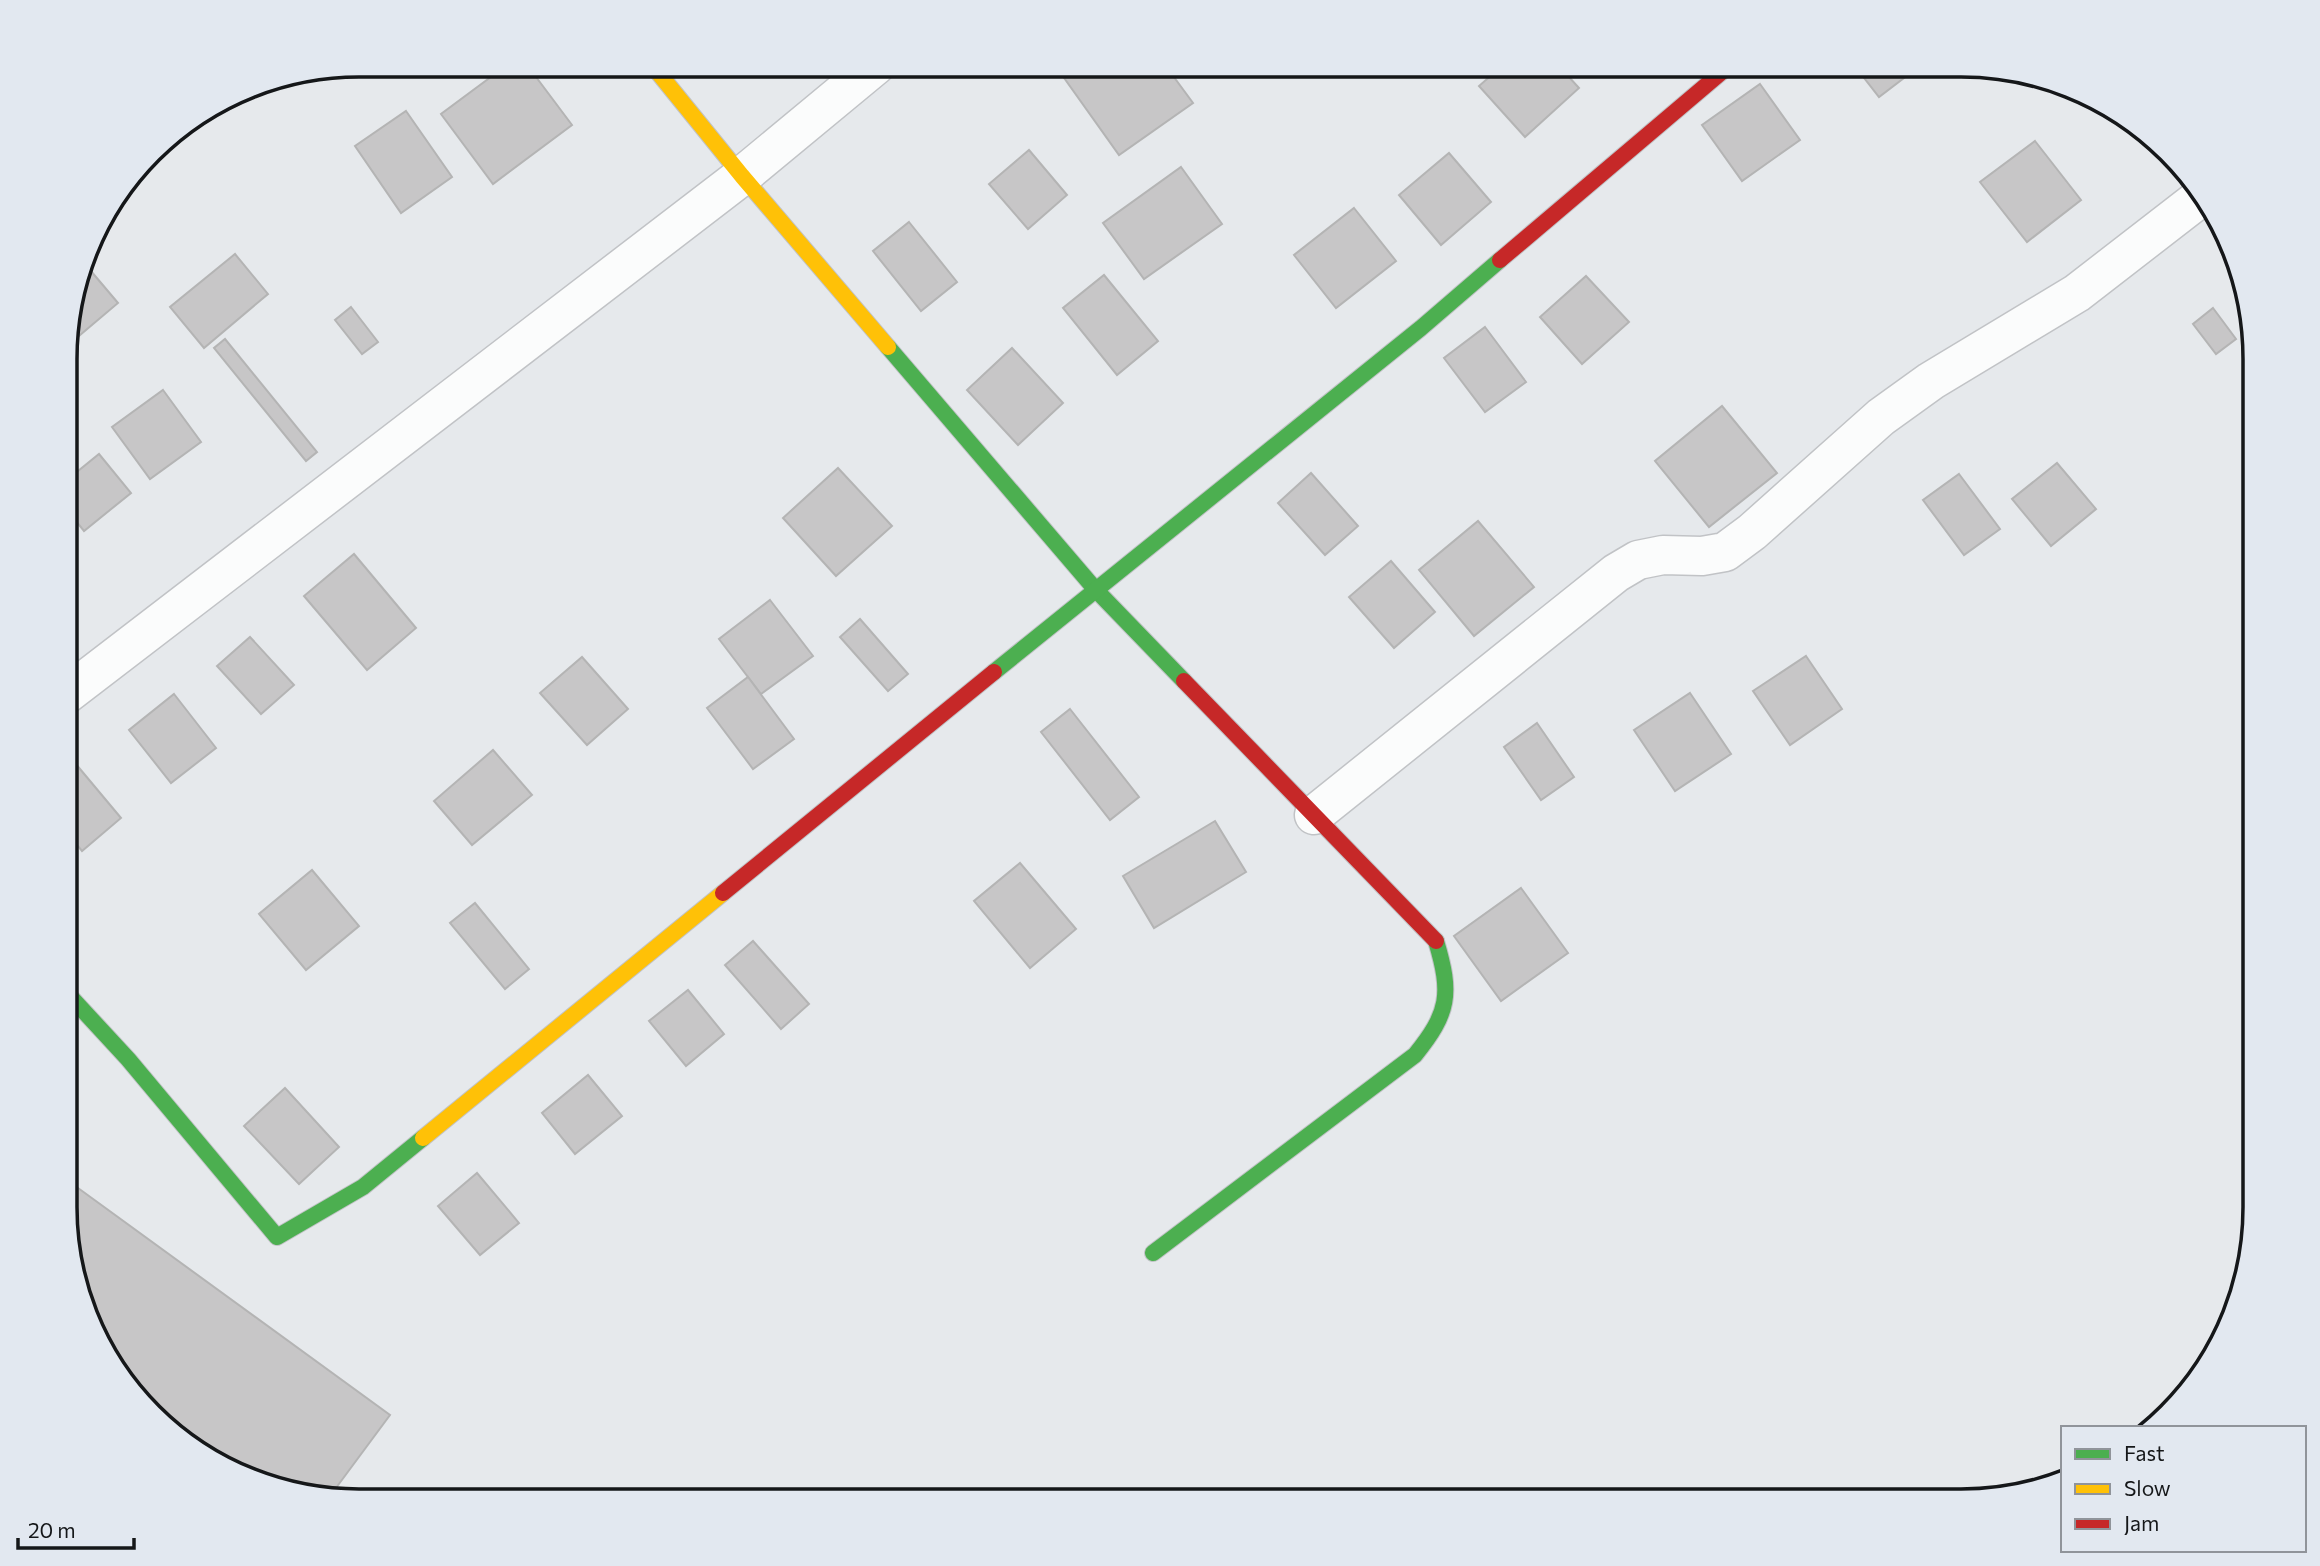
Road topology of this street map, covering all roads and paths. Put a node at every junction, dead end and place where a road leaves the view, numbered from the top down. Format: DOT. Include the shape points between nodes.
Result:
graph roads {
  1 [pos="662,77"];
  2 [pos="862,77"];
  3 [pos="1716,77"];
  4 [pos="742,176"];
  5 [pos="2194,202"];
  6 [pos="1095,589"];
  7 [pos="77,686"];
  8 [pos="1314,815"];
  9 [pos="77,1004"];
  10 [pos="1153,1253"];
  1 -- 4 [label="street"];
  2 -- 4 [label="street"];
  3 -- 6 [label="street" via="1421,328"];
  4 -- 6 [label="street"];
  4 -- 7 [label="street"];
  5 -- 8 [label="street" via="2077,293 1931,381 1881,417 1725,552 1638,559 1616,573"];
  6 -- 8 [label="street"];
  6 -- 9 [label="street" via="363,1187 277,1237"];
  8 -- 10 [label="street" via="1434,939 1445,970 1445,998 1436,1027 1415,1055"];
}
